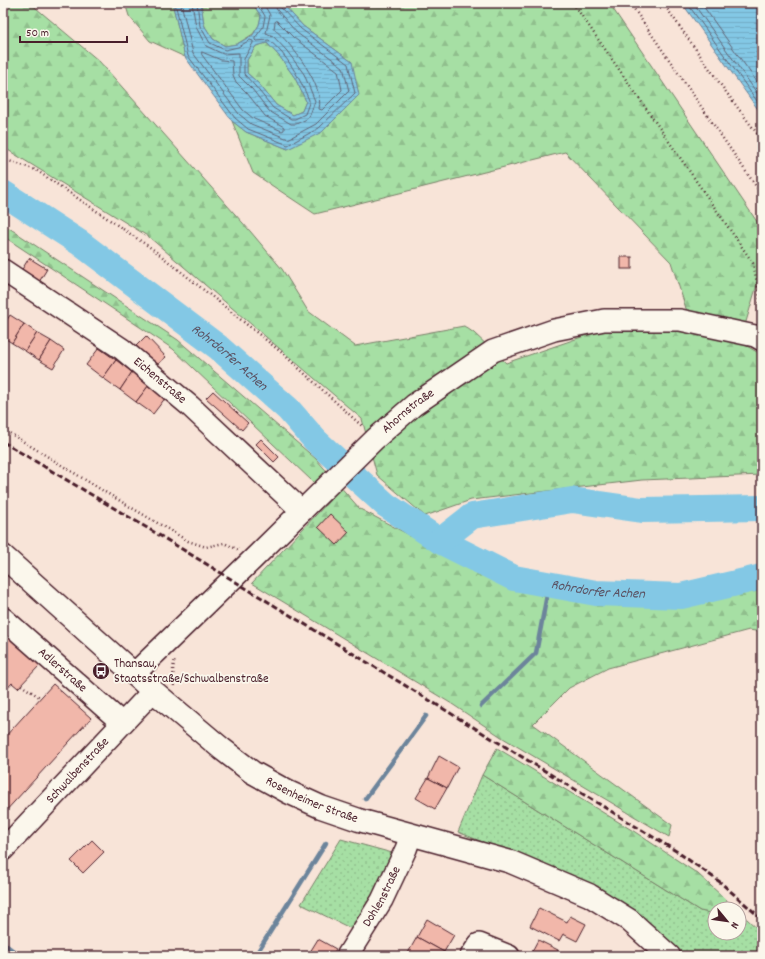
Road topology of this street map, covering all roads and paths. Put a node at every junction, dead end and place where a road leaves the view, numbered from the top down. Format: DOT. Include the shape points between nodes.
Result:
graph roads {
  1 [pos="573,3"];
  2 [pos="630,3"];
  3 [pos="663,3"];
  4 [pos="762,140"];
  5 [pos="3,159"];
  6 [pos="762,195"];
  7 [pos="3,270"];
  8 [pos="758,338"];
  9 [pos="3,429"];
  10 [pos="371,444"];
  11 [pos="302,511"];
  12 [pos="3,556"];
  13 [pos="252,560"];
  14 [pos="3,618"];
  15 [pos="134,674"];
  16 [pos="21,685"];
  17 [pos="153,691"];
  18 [pos="40,698"];
  19 [pos="122,723"];
  20 [pos="411,835"];
  21 [pos="3,850"];
  22 [pos="347,956"];
  23 [pos="471,956"];
  24 [pos="509,956"];
  25 [pos="670,956"];
  1 -- 8 [label="path" via="753,263 760,298"];
  2 -- 6 [label="path"];
  3 -- 4 [label="path"];
  5 -- 10 [label="path" via="36,170 154,250 281,352 367,430"];
  7 -- 11 [label="street, Eichenstraße" via="122,349 190,406"];
  8 -- 10 [label="street, Ahornstraße" via="680,320 604,320 554,330 493,351 414,406"];
  9 -- 13 [label="path" via="188,541 206,547 224,543 243,552"];
  10 -- 11 [label="street, Ahornstraße"];
  11 -- 13 [label="street, Ahornstraße"];
  12 -- 15 [label="main road, Rosenheimer Straße"];
  13 -- 15 [label="street, Ahornstraße"];
  14 -- 19 [label="street, Adlerstraße"];
  15 -- 17 [label="main road, Rosenheimer Straße"];
  16 -- 18 [label="path"];
  17 -- 19 [label="street, Schwalbenstraße"];
  17 -- 20 [label="main road, Rosenheimer Straße" via="252,772 321,807"];
  19 -- 21 [label="street, Schwalbenstraße"];
  20 -- 22 [label="street, Dohlenstraße" via="382,900"];
  20 -- 25 [label="main road, Rosenheimer Straße" via="511,862 589,895 629,920"];
  23 -- 24 [label="street" via="479,944"];
}
